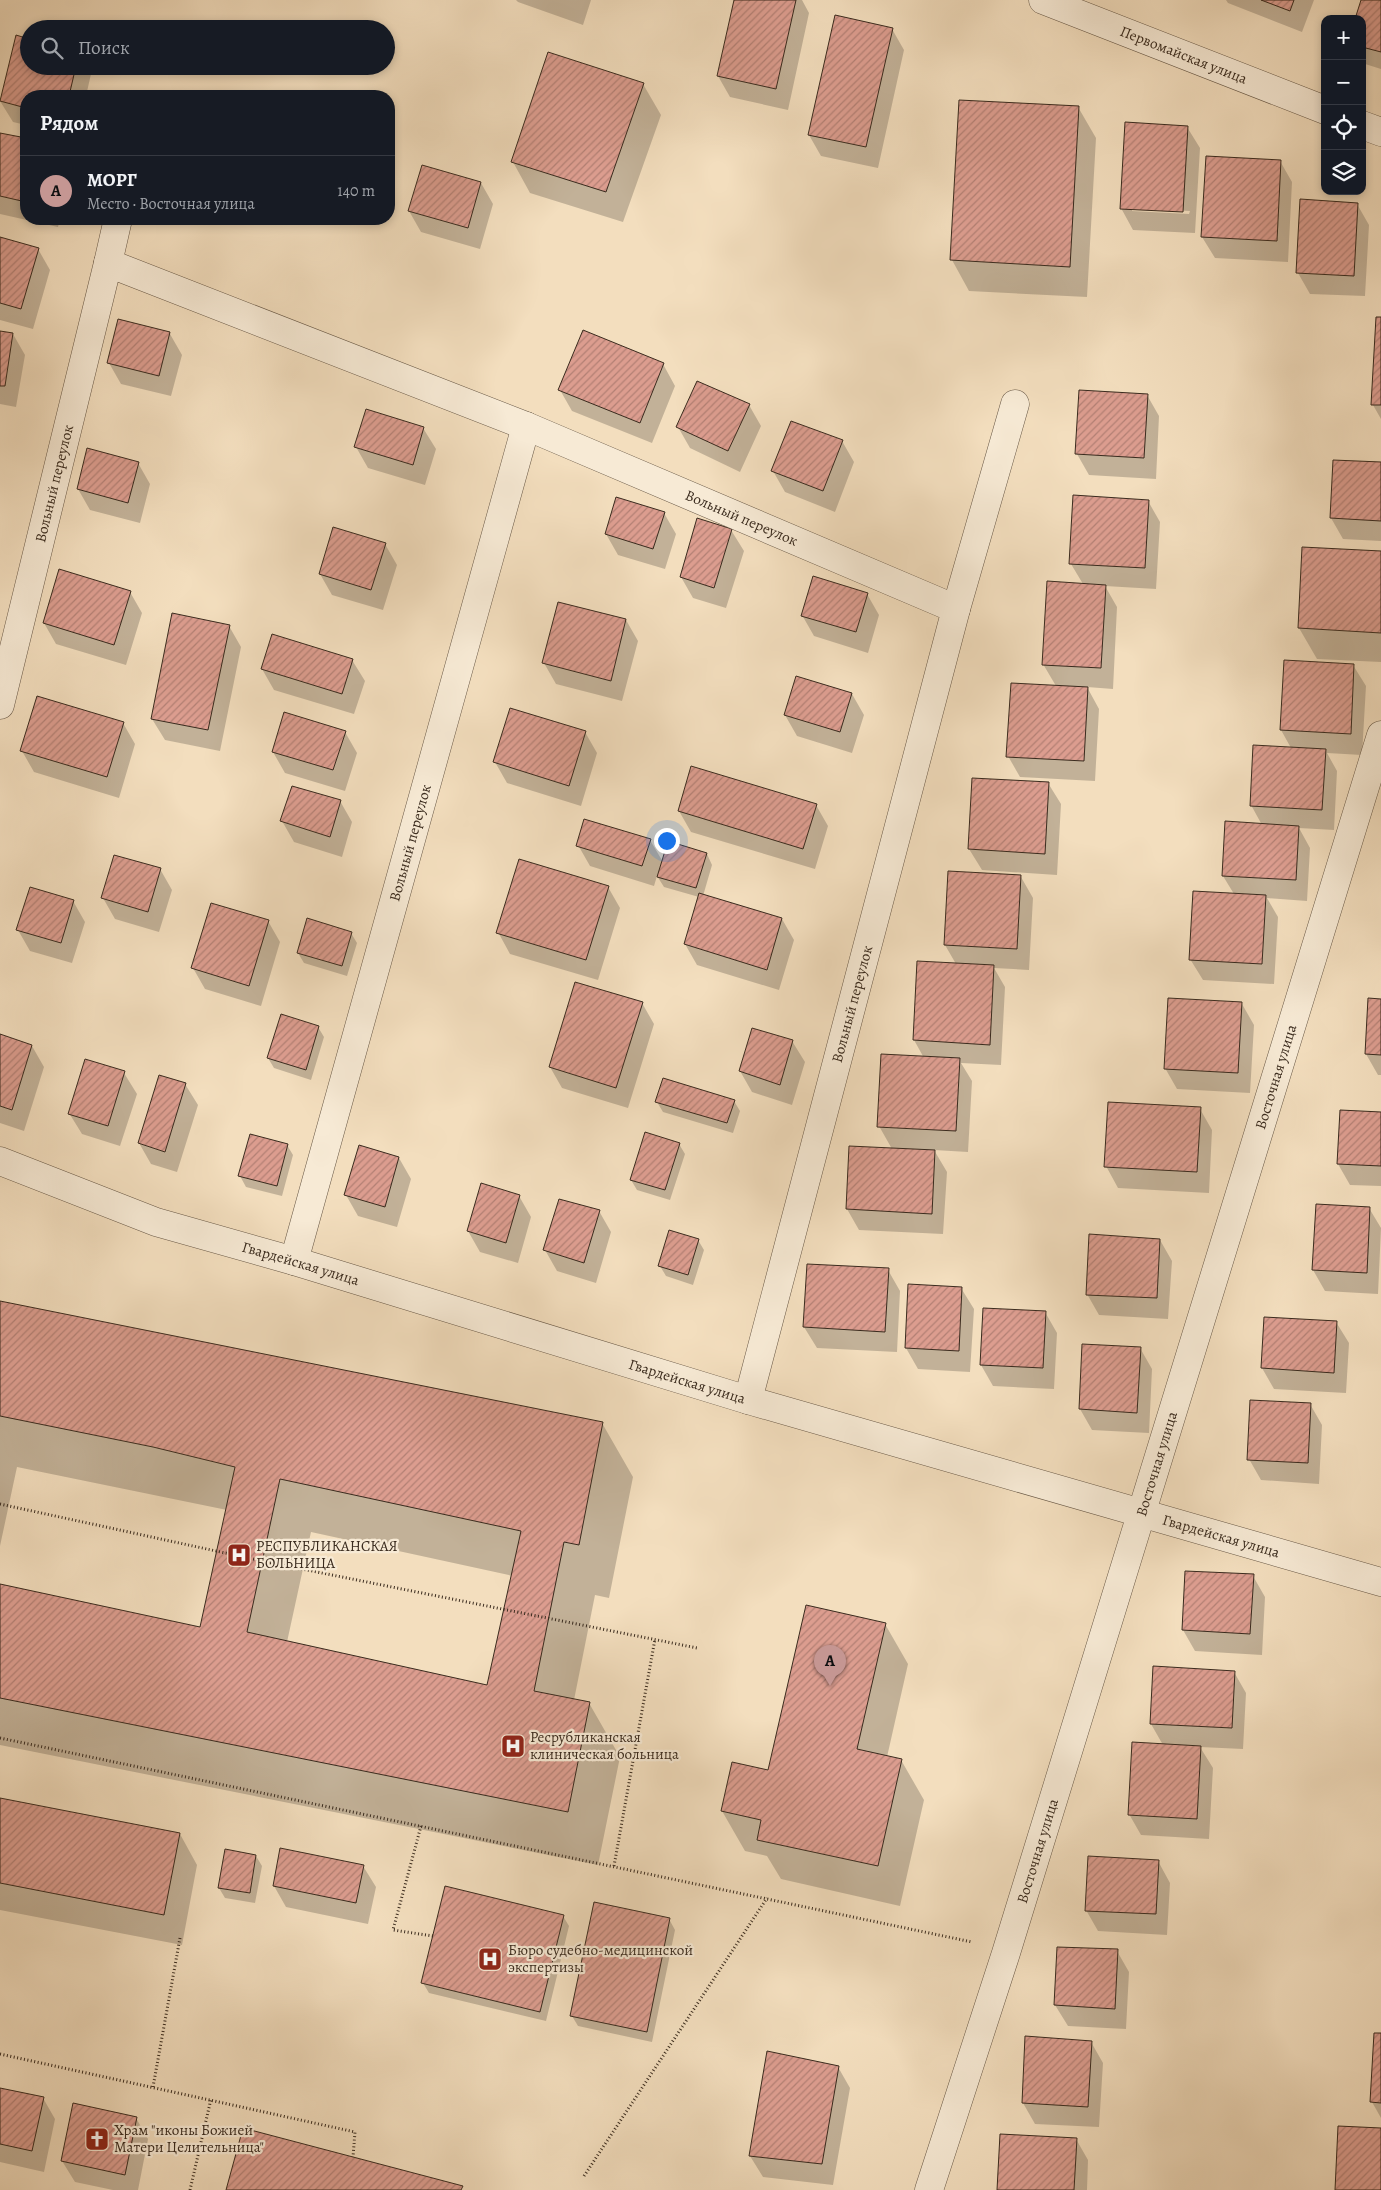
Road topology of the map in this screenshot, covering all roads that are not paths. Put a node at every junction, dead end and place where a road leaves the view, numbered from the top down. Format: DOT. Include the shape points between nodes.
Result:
graph roads {
  1 [pos="1043,0"];
  2 [pos="1321,108"];
  3 [pos="1366,126"];
  4 [pos="1381,132"];
  5 [pos="117,225"];
  6 [pos="108,263"];
  7 [pos="1015,404"];
  8 [pos="526,426"];
  9 [pos="956,609"];
  10 [pos="0,705"];
  11 [pos="1381,735"];
  12 [pos="0,1161"];
  13 [pos="294,1261"];
  14 [pos="748,1400"];
  15 [pos="1142,1514"];
  16 [pos="1381,1582"];
  17 [pos="929,2190"];
  1 -- 2 [label="street, Первомайская улица"];
  3 -- 4 [label="street"];
  5 -- 6 [label="street, Вольный переулок"];
  6 -- 8 [label="street, Вольный переулок"];
  6 -- 10 [label="street, Вольный переулок"];
  7 -- 9 [label="street, Вольный переулок"];
  8 -- 9 [label="street, Вольный переулок"];
  8 -- 13 [label="street, Вольный переулок"];
  9 -- 14 [label="street, Вольный переулок"];
  11 -- 15 [label="street, Восточная улица"];
  12 -- 13 [label="street, Гвардейская улица" via="156,1222"];
  13 -- 14 [label="street, Гвардейская улица"];
  14 -- 15 [label="street, Гвардейская улица"];
  15 -- 16 [label="street, Гвардейская улица"];
  15 -- 17 [label="street, Восточная улица"];
}
